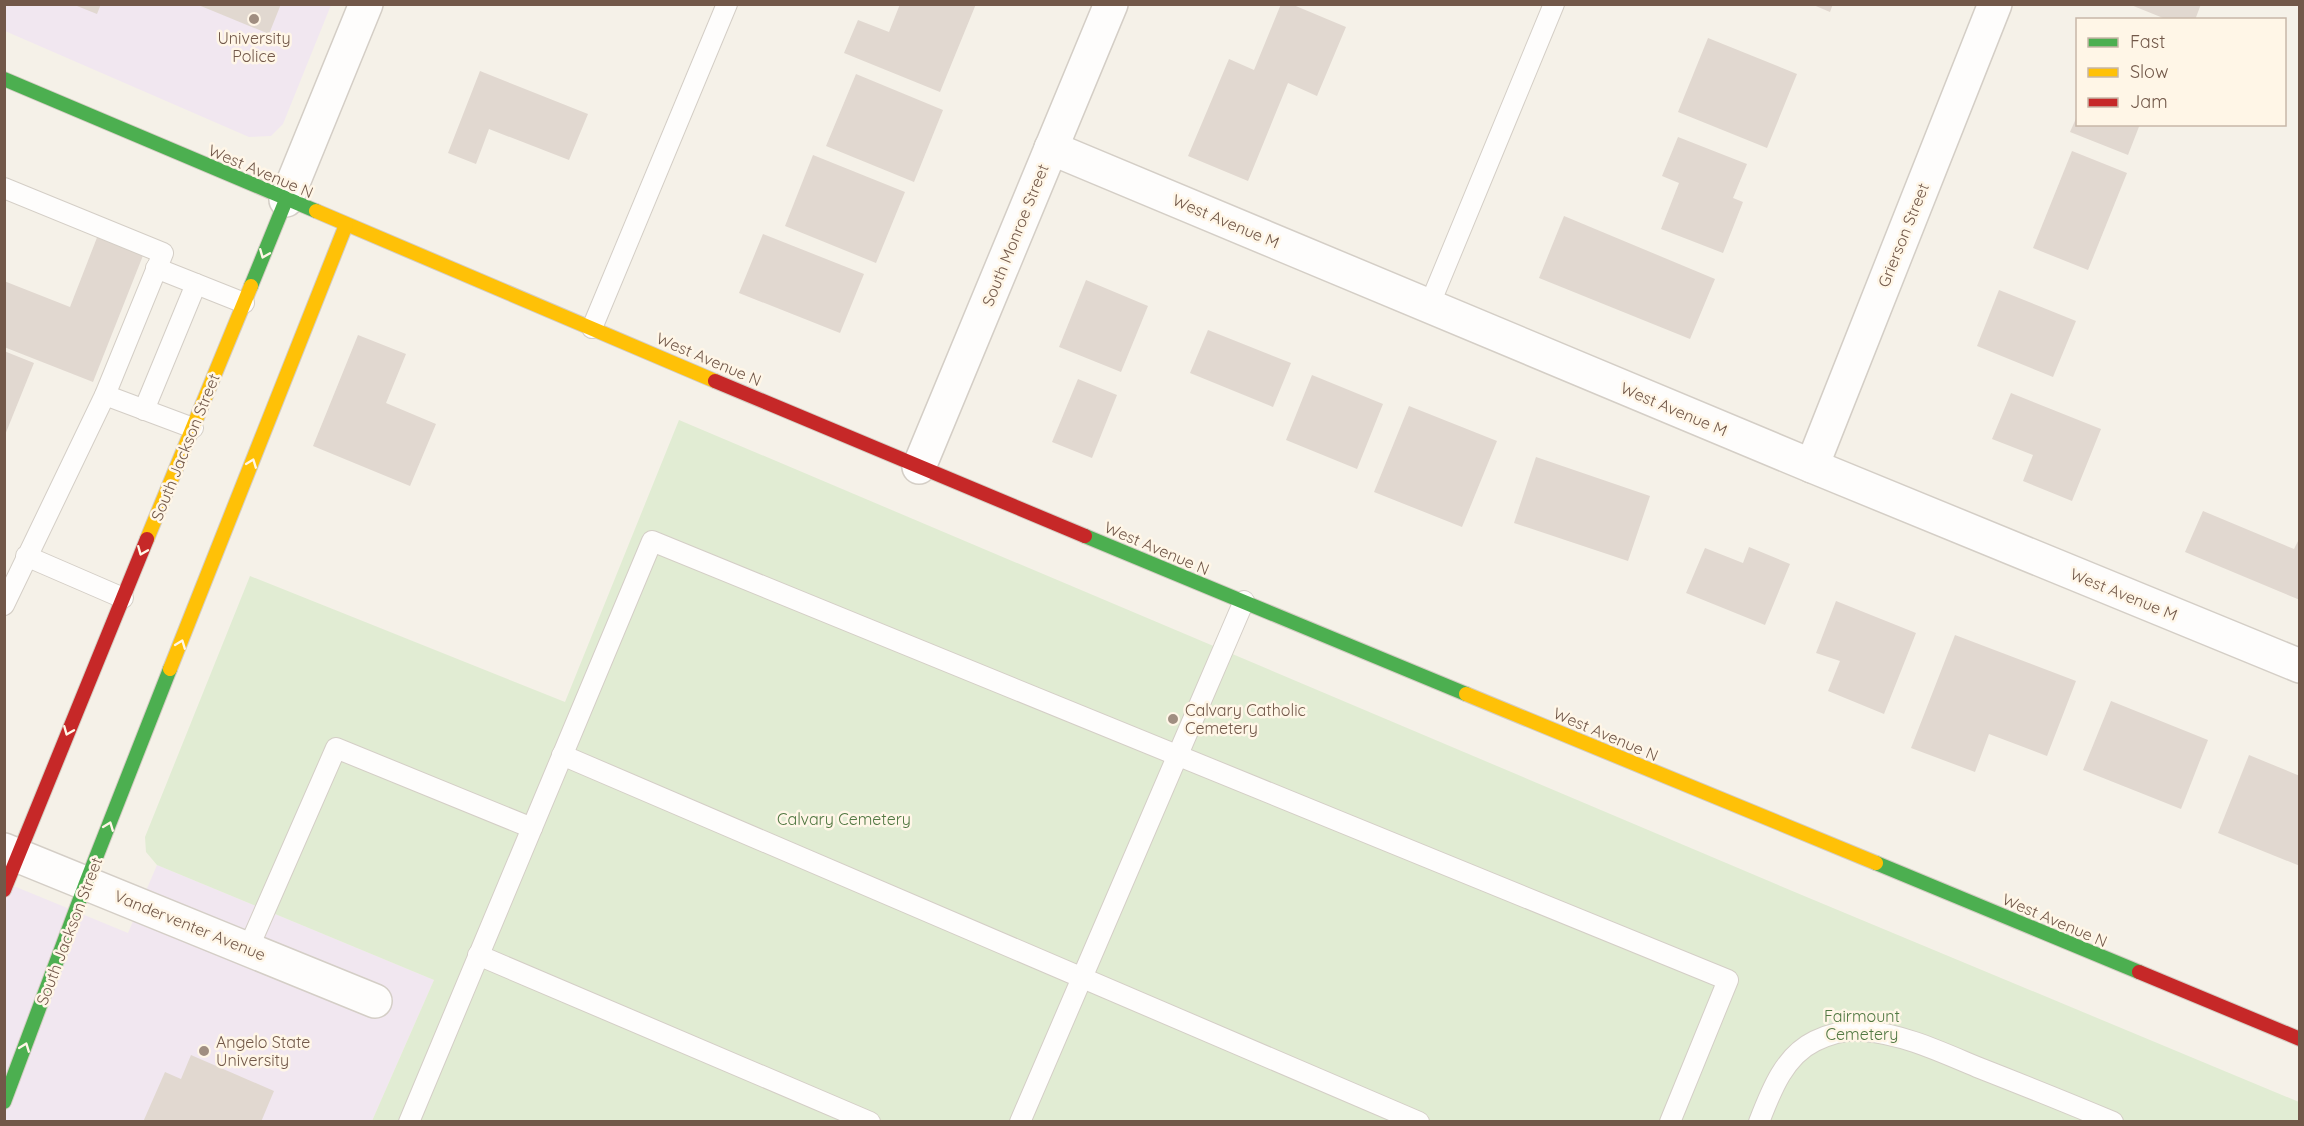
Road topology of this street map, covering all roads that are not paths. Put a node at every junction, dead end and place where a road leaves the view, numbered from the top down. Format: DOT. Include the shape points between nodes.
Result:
graph roads {
  1 [pos="366,4"];
  2 [pos="727,4"];
  3 [pos="1111,4"];
  4 [pos="1554,4"];
  5 [pos="1995,4"];
  6 [pos="4,79"];
  7 [pos="1051,148"];
  8 [pos="4,188"];
  9 [pos="286,200"];
  10 [pos="346,225"];
  11 [pos="156,268"];
  12 [pos="196,284"];
  13 [pos="244,303"];
  14 [pos="1429,306"];
  15 [pos="592,327"];
  16 [pos="105,395"];
  17 [pos="144,410"];
  18 [pos="193,428"];
  19 [pos="1812,466"];
  20 [pos="919,467"];
  21 [pos="26,556"];
  22 [pos="123,598"];
  23 [pos="1244,602"];
  24 [pos="4,605"];
  25 [pos="2300,666"];
  26 [pos="562,755"];
  27 [pos="1178,755"];
  28 [pos="532,828"];
  29 [pos="11,852"];
  30 [pos="86,883"];
  31 [pos="4,890"];
  32 [pos="248,949"];
  33 [pos="478,956"];
  34 [pos="1082,977"];
  35 [pos="375,1001"];
  36 [pos="2300,1039"];
  37 [pos="4,1102"];
  38 [pos="409,1122"];
  39 [pos="870,1122"];
  40 [pos="1020,1122"];
  41 [pos="1419,1122"];
  42 [pos="1670,1122"];
  43 [pos="1759,1122"];
  44 [pos="2113,1122"];
  1 -- 9 [label="street, South Jackson Street"];
  2 -- 15 [label="lane"];
  3 -- 7 [label="street, South Monroe Street"];
  4 -- 14 [label="lane"];
  5 -- 19 [label="street, Grierson Street"];
  6 -- 9 [label="main road, West Avenue N"];
  7 -- 14 [label="street, West Avenue M"];
  7 -- 20 [label="street, South Monroe Street"];
  8 -- 11 [label="lane" via="163,253"];
  9 -- 10 [label="main road, West Avenue N"];
  9 -- 13 [label="main road, South Jackson Street, one-way"];
  10 -- 15 [label="main road, West Avenue N"];
  30 -- 10 [label="main road, South Jackson Street, one-way"];
  11 -- 12 [label="lane"];
  11 -- 16 [label="lane"];
  12 -- 13 [label="lane"];
  12 -- 17 [label="lane"];
  13 -- 18 [label="main road, South Jackson Street"];
  14 -- 19 [label="street, West Avenue M"];
  15 -- 20 [label="main road, West Avenue N"];
  16 -- 17 [label="lane"];
  16 -- 21 [label="lane"];
  17 -- 18 [label="lane"];
  18 -- 22 [label="main road, South Jackson Street, one-way"];
  19 -- 25 [label="street, West Avenue M"];
  20 -- 23 [label="main road, West Avenue N"];
  21 -- 22 [label="lane"];
  21 -- 24 [label="lane"];
  22 -- 29 [label="main road, South Jackson Street, one-way"];
  23 -- 27 [label="lane"];
  23 -- 36 [label="main road, West Avenue N"];
  26 -- 27 [label="lane" via="652,541"];
  26 -- 28 [label="lane"];
  26 -- 34 [label="lane"];
  27 -- 34 [label="lane"];
  27 -- 42 [label="lane" via="1728,980"];
  28 -- 32 [label="lane" via="336,748"];
  28 -- 33 [label="lane"];
  29 -- 30 [label="street, Vanderventer Avenue"];
  29 -- 31 [label="main road, South Jackson Street"];
  30 -- 32 [label="street, Vanderventer Avenue"];
  37 -- 30 [label="main road, South Jackson Street, one-way"];
  32 -- 35 [label="street, Vanderventer Avenue"];
  33 -- 38 [label="lane"];
  33 -- 39 [label="lane"];
  34 -- 40 [label="lane"];
  34 -- 41 [label="lane"];
  43 -- 44 [label="lane" via="1790,1060 1813,1042 1838,1032 1863,1030 1930,1048"];
}
